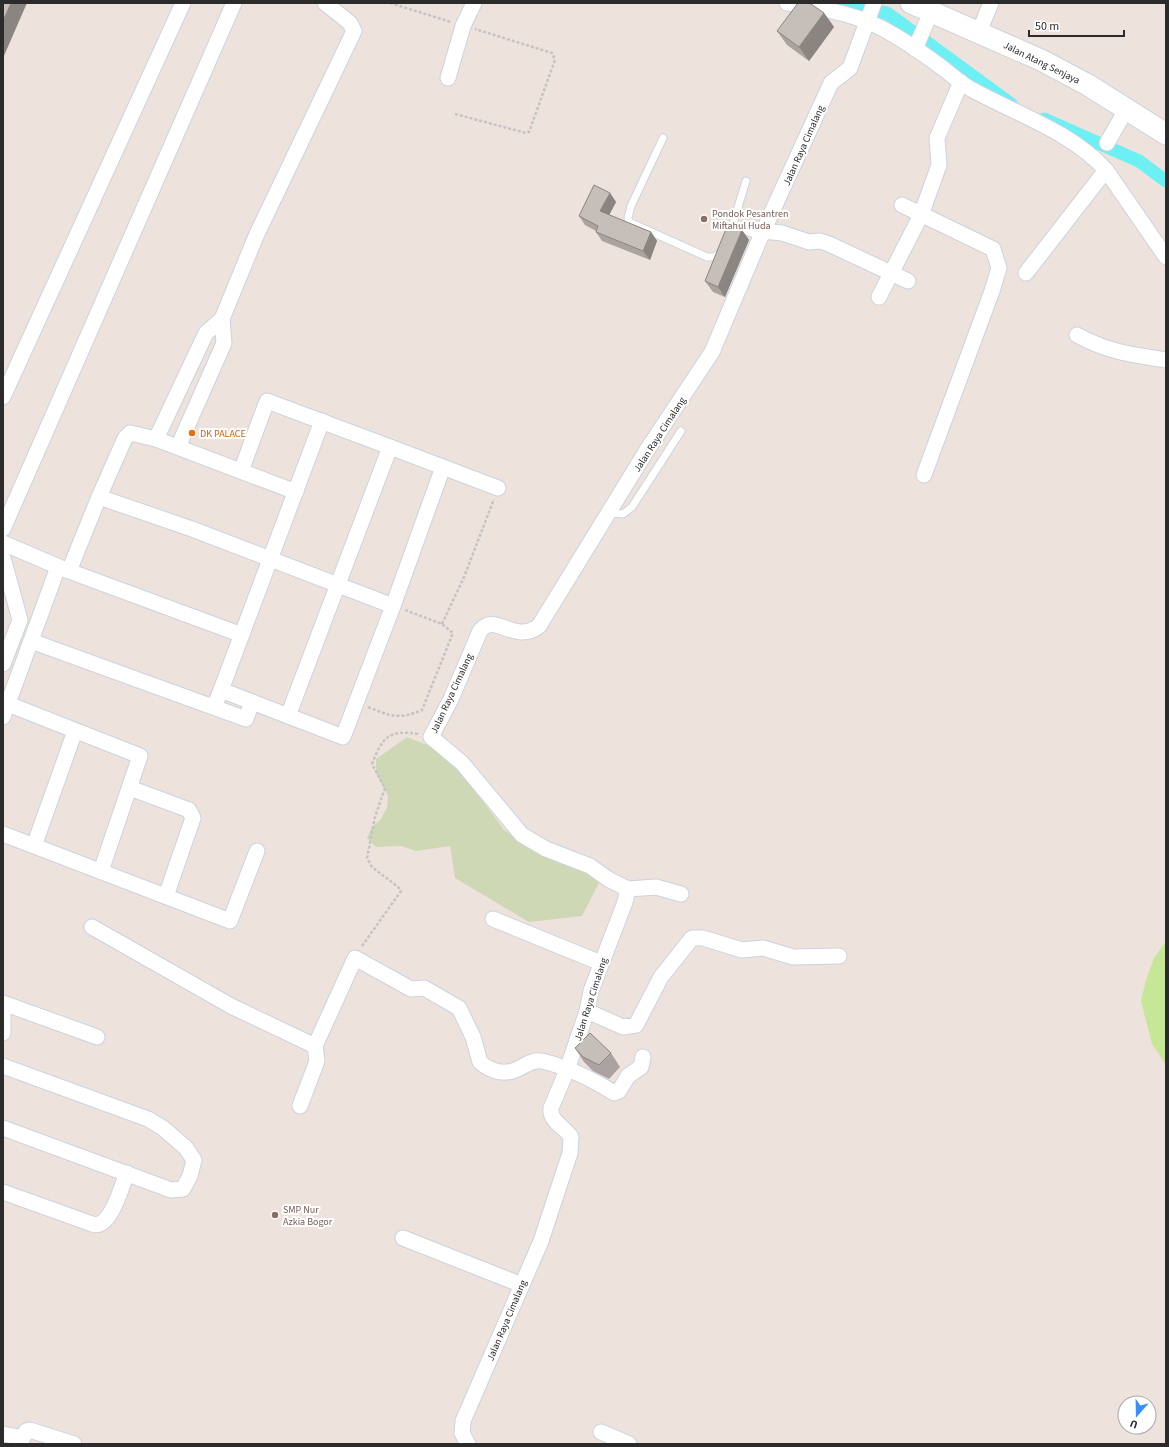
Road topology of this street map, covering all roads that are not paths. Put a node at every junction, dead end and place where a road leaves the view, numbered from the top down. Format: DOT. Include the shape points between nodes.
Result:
graph roads {
  1 [pos="183,3"];
  2 [pos="234,3"];
  3 [pos="326,3"];
  4 [pos="474,3"];
  5 [pos="787,3"];
  6 [pos="874,3"];
  7 [pos="911,3"];
  8 [pos="991,3"];
  9 [pos="929,17"];
  10 [pos="868,20"];
  11 [pos="979,32"];
  12 [pos="917,44"];
  13 [pos="448,78"];
  14 [pos="961,82"];
  15 [pos="1126,110"];
  16 [pos="1166,134"];
  17 [pos="663,138"];
  18 [pos="1102,157"];
  19 [pos="746,181"];
  20 [pos="902,205"];
  21 [pos="921,215"];
  22 [pos="762,233"];
  23 [pos="724,245"];
  24 [pos="1166,257"];
  25 [pos="891,273"];
  26 [pos="1026,273"];
  27 [pos="908,281"];
  28 [pos="879,297"];
  29 [pos="222,319"];
  30 [pos="1077,336"];
  31 [pos="1166,360"];
  32 [pos="3,397"];
  33 [pos="322,421"];
  34 [pos="681,431"];
  35 [pos="156,439"];
  36 [pos="178,447"];
  37 [pos="390,447"];
  38 [pos="443,467"];
  39 [pos="241,471"];
  40 [pos="924,475"];
  41 [pos="498,488"];
  42 [pos="296,492"];
  43 [pos="99,497"];
  44 [pos="610,513"];
  45 [pos="3,529"];
  46 [pos="3,543"];
  47 [pos="3,558"];
  48 [pos="270,559"];
  49 [pos="63,569"];
  50 [pos="338,585"];
  51 [pos="393,606"];
  52 [pos="242,634"];
  53 [pos="31,641"];
  54 [pos="3,664"];
  55 [pos="221,690"];
  56 [pos="252,702"];
  57 [pos="214,707"];
  58 [pos="5,710"];
  59 [pos="288,716"];
  60 [pos="75,731"];
  61 [pos="130,788"];
  62 [pos="3,834"];
  63 [pos="34,846"];
  64 [pos="257,851"];
  65 [pos="101,871"];
  66 [pos="628,888"];
  67 [pos="681,894"];
  68 [pos="166,896"];
  69 [pos="493,919"];
  70 [pos="92,927"];
  71 [pos="839,956"];
  72 [pos="602,963"];
  73 [pos="3,1003"];
  74 [pos="587,1011"];
  75 [pos="3,1013"];
  76 [pos="3,1033"];
  77 [pos="97,1037"];
  78 [pos="316,1046"];
  79 [pos="643,1057"];
  80 [pos="3,1066"];
  81 [pos="567,1070"];
  82 [pos="300,1106"];
  83 [pos="3,1128"];
  84 [pos="127,1173"];
  85 [pos="3,1192"];
  86 [pos="3,1200"];
  87 [pos="27,1201"];
  88 [pos="403,1238"];
  89 [pos="522,1284"];
  90 [pos="601,1432"];
  91 [pos="3,1434"];
  92 [pos="22,1441"];
  93 [pos="74,1444"];
  94 [pos="468,1444"];
  95 [pos="629,1444"];
  1 -- 32 [label="street"];
  2 -- 45 [label="street"];
  3 -- 29 [label="street" via="350,23 354,31 256,236"];
  4 -- 13 [label="street" via="463,26"];
  5 -- 10 [label="street" via="841,12"];
  6 -- 10 [label="street, Jalan Raya Cimalang"];
  7 -- 9 [label="main road, Jalan Atang Senjaya"];
  8 -- 11 [label="street"];
  9 -- 11 [label="main road, Jalan Atang Senjaya"];
  9 -- 12 [label="street"];
  10 -- 12 [label="street"];
  10 -- 22 [label="street, Jalan Raya Cimalang" via="850,68 831,83"];
  11 -- 15 [label="main road, Jalan Atang Senjaya" via="1081,81"];
  12 -- 14 [label="street"];
  14 -- 18 [label="street"];
  14 -- 21 [label="street" via="937,138 939,165"];
  15 -- 16 [label="main road, Jalan Atang Senjaya"];
  15 -- 18 [label="street"];
  17 -- 23 [label="lane" via="631,206 629,222 707,257 715,257"];
  18 -- 24 [label="street"];
  18 -- 26 [label="street"];
  19 -- 22 [label="lane" via="730,230"];
  20 -- 21 [label="street"];
  21 -- 25 [label="street"];
  21 -- 40 [label="street" via="993,249 999,268"];
  22 -- 25 [label="street" via="782,233 809,242 820,241"];
  22 -- 44 [label="street, Jalan Raya Cimalang" via="712,352 647,450"];
  25 -- 27 [label="street"];
  25 -- 28 [label="street"];
  29 -- 35 [label="street" via="206,332"];
  29 -- 36 [label="street" via="224,343"];
  30 -- 31 [label="street" via="1098,347"];
  33 -- 37 [label="street"];
  33 -- 39 [label="street" via="268,400"];
  33 -- 42 [label="street"];
  34 -- 44 [label="lane" via="632,508 623,514"];
  35 -- 36 [label="street"];
  35 -- 43 [label="street" via="130,433"];
  36 -- 39 [label="street"];
  37 -- 38 [label="street"];
  37 -- 50 [label="street"];
  38 -- 41 [label="street"];
  38 -- 51 [label="street"];
  39 -- 42 [label="street"];
  42 -- 48 [label="street"];
  43 -- 48 [label="street"];
  43 -- 49 [label="street"];
  44 -- 66 [label="street, Jalan Raya Cimalang" via="539,626 522,633 492,624 483,627 431,736 462,763 522,835 546,849 590,866 608,879"];
  46 -- 49 [label="street"];
  47 -- 54 [label="street" via="20,620"];
  48 -- 50 [label="street"];
  48 -- 52 [label="street"];
  49 -- 52 [label="street"];
  49 -- 53 [label="street"];
  50 -- 51 [label="street"];
  50 -- 59 [label="street"];
  51 -- 59 [label="street" via="343,737"];
  52 -- 55 [label="street"];
  53 -- 57 [label="street"];
  53 -- 58 [label="street"];
  55 -- 56 [label="street"];
  55 -- 57 [label="street"];
  56 -- 57 [label="street" via="246,719"];
  56 -- 59 [label="street"];
  58 -- 60 [label="street"];
  60 -- 61 [label="street" via="140,756"];
  60 -- 63 [label="street"];
  61 -- 65 [label="street"];
  61 -- 68 [label="street" via="189,810 193,818"];
  62 -- 63 [label="street"];
  63 -- 65 [label="street"];
  64 -- 68 [label="street" via="230,920"];
  65 -- 68 [label="street"];
  66 -- 67 [label="street" via="656,887"];
  66 -- 72 [label="street, Jalan Raya Cimalang" via="626,902"];
  69 -- 72 [label="street"];
  70 -- 78 [label="street" via="231,1006"];
  71 -- 74 [label="street" via="793,957 763,948 742,950 703,938 692,938 661,977 636,1025 623,1027"];
  72 -- 74 [label="street, Jalan Raya Cimalang" via="591,991"];
  73 -- 77 [label="street"];
  74 -- 81 [label="street, Jalan Raya Cimalang"];
  75 -- 76 [label="street"];
  78 -- 81 [label="street" via="356,958 411,989 424,988 459,1008 483,1065 498,1071 511,1072 537,1061"];
  78 -- 82 [label="street" via="317,1061"];
  79 -- 81 [label="street" via="641,1067 628,1076 619,1091 614,1093 593,1080"];
  80 -- 84 [label="street" via="156,1123 186,1148 194,1160 185,1186 177,1191"];
  81 -- 89 [label="street, Jalan Raya Cimalang" via="550,1112 571,1137 570,1153 541,1241"];
  83 -- 84 [label="street"];
  84 -- 87 [label="street" via="110,1214 101,1225"];
  85 -- 87 [label="street"];
  86 -- 87 [label="street"];
  88 -- 89 [label="street"];
  89 -- 94 [label="street, Jalan Raya Cimalang" via="463,1421 462,1433"];
  90 -- 95 [label="street"];
  91 -- 92 [label="street"];
  92 -- 93 [label="street" via="26,1431 30,1430"];
}
